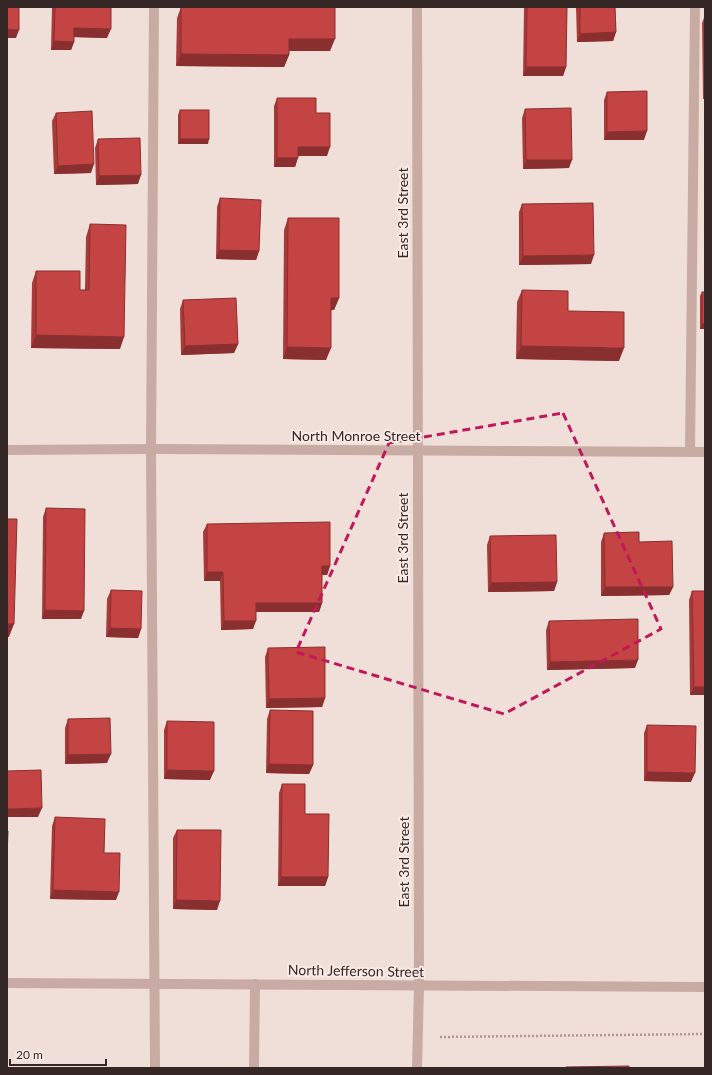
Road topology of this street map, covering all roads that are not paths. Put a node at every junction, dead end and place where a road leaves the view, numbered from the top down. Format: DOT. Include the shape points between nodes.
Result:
graph roads {
  1 [pos="154,7"];
  2 [pos="417,7"];
  3 [pos="695,7"];
  4 [pos="151,449"];
  5 [pos="7,450"];
  6 [pos="417,450"];
  7 [pos="690,452"];
  8 [pos="705,452"];
  9 [pos="7,983"];
  10 [pos="155,983"];
  11 [pos="255,984"];
  12 [pos="419,986"];
  13 [pos="705,987"];
  14 [pos="154,1068"];
  15 [pos="254,1068"];
  16 [pos="417,1068"];
  1 -- 4 [label="street"];
  2 -- 6 [label="street, East 3rd Street"];
  3 -- 7 [label="street"];
  4 -- 5 [label="street, North Monroe Street"];
  4 -- 6 [label="street, North Monroe Street"];
  4 -- 10 [label="street"];
  6 -- 7 [label="street, North Monroe Street"];
  6 -- 12 [label="street, East 3rd Street"];
  7 -- 8 [label="street, North Monroe Street"];
  9 -- 10 [label="street, North Jefferson Street"];
  10 -- 11 [label="street, North Jefferson Street"];
  10 -- 14 [label="street"];
  11 -- 12 [label="street, North Jefferson Street"];
  11 -- 15 [label="street"];
  12 -- 13 [label="street, North Jefferson Street"];
  12 -- 16 [label="street, East 3rd Street"];
}
